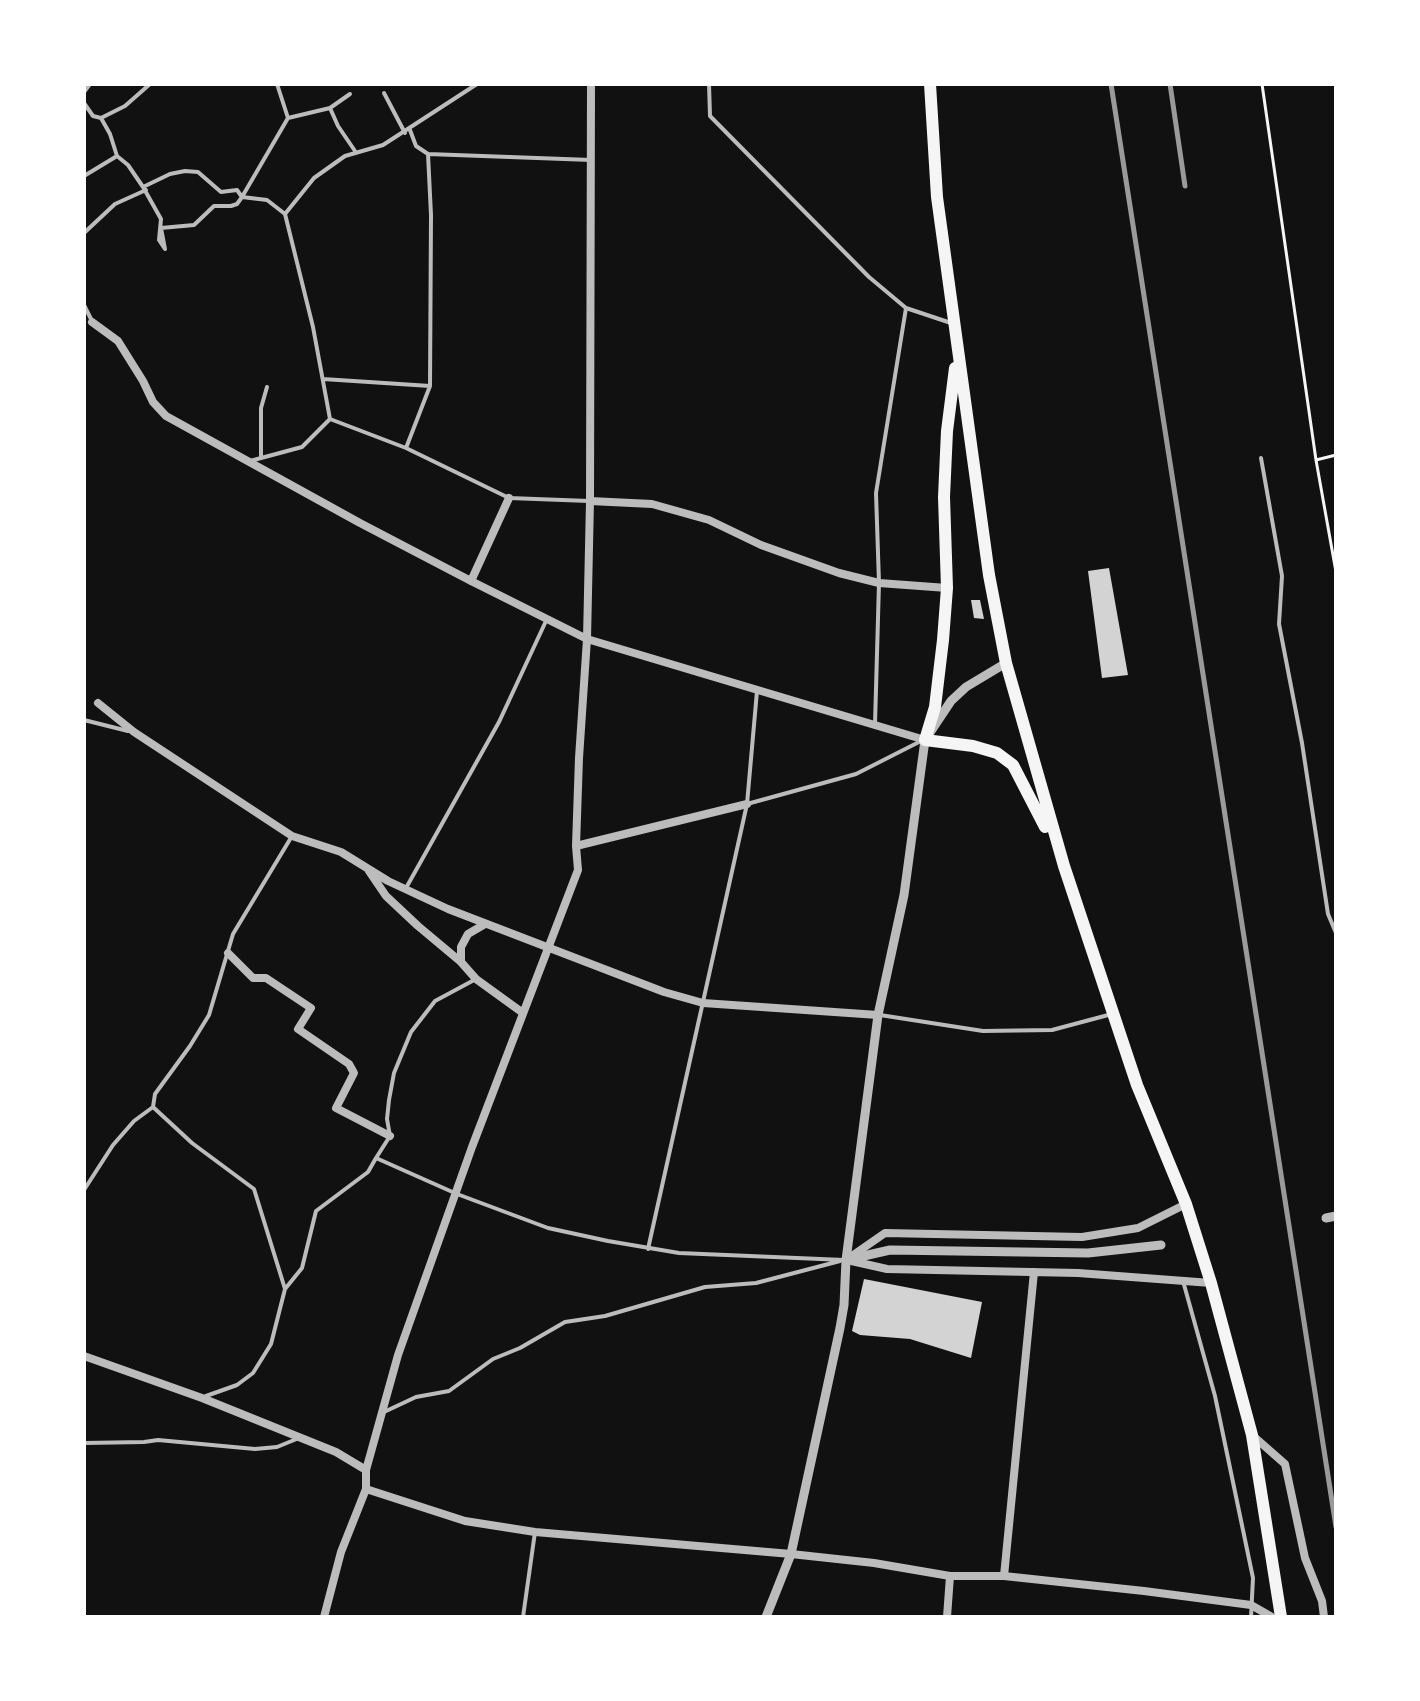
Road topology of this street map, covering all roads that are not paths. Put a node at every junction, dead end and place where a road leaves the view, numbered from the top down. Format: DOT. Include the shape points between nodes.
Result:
graph roads {
  1 [pos="90,84"];
  2 [pos="150,84"];
  3 [pos="277,84"];
  4 [pos="477,84"];
  5 [pos="591,84"];
  6 [pos="709,84"];
  7 [pos="930,84"];
  8 [pos="84,92"];
  9 [pos="384,93"];
  10 [pos="350,94"];
  11 [pos="84,103"];
  12 [pos="330,108"];
  13 [pos="101,118"];
  14 [pos="288,118"];
  15 [pos="408,131"];
  16 [pos="355,152"];
  17 [pos="428,154"];
  18 [pos="117,156"];
  19 [pos="591,160"];
  20 [pos="84,176"];
  21 [pos="144,188"];
  22 [pos="242,197"];
  23 [pos="285,214"];
  24 [pos="84,233"];
  25 [pos="84,305"];
  26 [pos="906,308"];
  27 [pos="88,319"];
  28 [pos="954,324"];
  29 [pos="957,351"];
  30 [pos="323,379"];
  31 [pos="430,386"];
  32 [pos="267,387"];
  33 [pos="330,419"];
  34 [pos="406,448"];
  35 [pos="261,458"];
  36 [pos="1261,458"];
  37 [pos="250,461"];
  38 [pos="509,498"];
  39 [pos="590,501"];
  40 [pos="471,581"];
  41 [pos="879,583"];
  42 [pos="947,588"];
  43 [pos="548,617"];
  44 [pos="587,639"];
  45 [pos="1006,663"];
  46 [pos="757,691"];
  47 [pos="98,703"];
  48 [pos="84,720"];
  49 [pos="875,727"];
  50 [pos="134,732"];
  51 [pos="925,740"];
  52 [pos="747,804"];
  53 [pos="292,836"];
  54 [pos="576,846"];
  55 [pos="1064,866"];
  56 [pos="367,867"];
  57 [pos="406,888"];
  58 [pos="485,924"];
  59 [pos="1336,933"];
  60 [pos="548,948"];
  61 [pos="228,953"];
  62 [pos="461,962"];
  63 [pos="476,979"];
  64 [pos="703,1003"];
  65 [pos="523,1013"];
  66 [pos="1113,1014"];
  67 [pos="878,1015"];
  68 [pos="153,1107"];
  69 [pos="390,1136"];
  70 [pos="376,1158"];
  71 [pos="84,1190"];
  72 [pos="457,1194"];
  73 [pos="1186,1204"];
  74 [pos="1161,1245"];
  75 [pos="648,1249"];
  76 [pos="846,1260"];
  77 [pos="1034,1272"];
  78 [pos="1183,1281"];
  79 [pos="1211,1283"];
  80 [pos="285,1289"];
  81 [pos="84,1356"];
  82 [pos="202,1398"];
  83 [pos="382,1413"];
  84 [pos="1252,1435"];
  85 [pos="300,1437"];
  86 [pos="84,1443"];
  87 [pos="366,1470"];
  88 [pos="366,1489"];
  89 [pos="535,1532"];
  90 [pos="791,1554"];
  91 [pos="950,1576"];
  92 [pos="1004,1576"];
  93 [pos="1251,1605"];
  94 [pos="324,1617"];
  95 [pos="523,1617"];
  96 [pos="766,1617"];
  97 [pos="947,1617"];
  98 [pos="1251,1617"];
  99 [pos="1272,1617"];
  100 [pos="1281,1617"];
  101 [pos="1324,1617"];
  1 -- 8 [label="lane"];
  2 -- 13 [label="lane"];
  3 -- 14 [label="lane"];
  4 -- 15 [label="lane"];
  5 -- 19 [label="street"];
  6 -- 26 [label="lane" via="710,116"];
  7 -- 28 [label="main road" via="937,197"];
  9 -- 15 [label="lane"];
  10 -- 12 [label="lane"];
  11 -- 13 [label="lane"];
  12 -- 14 [label="lane"];
  12 -- 16 [label="lane"];
  13 -- 18 [label="lane"];
  14 -- 22 [label="lane"];
  15 -- 16 [label="lane"];
  15 -- 17 [label="lane"];
  16 -- 23 [label="lane" via="314,178"];
  17 -- 19 [label="lane"];
  17 -- 31 [label="lane"];
  18 -- 20 [label="lane"];
  18 -- 21 [label="lane"];
  19 -- 39 [label="street"];
  21 -- 22 [label="lane" via="170,174 198,172 221,192 237,190"];
  21 -- 22 [label="lane" via="161,219 159,240 165,249 161,228 194,225 214,206 231,206"];
  21 -- 24 [label="lane" via="115,204"];
  22 -- 23 [label="lane" via="267,200"];
  23 -- 30 [label="lane"];
  25 -- 27 [label="lane"];
  26 -- 28 [label="lane"];
  26 -- 41 [label="lane" via="876,493"];
  27 -- 37 [label="street" via="118,341 166,416"];
  28 -- 29 [label="main road"];
  29 -- 42 [label="main road" via="944,497"];
  29 -- 45 [label="main road"];
  30 -- 31 [label="lane"];
  30 -- 33 [label="lane"];
  31 -- 34 [label="lane"];
  32 -- 35 [label="lane" via="261,408"];
  33 -- 34 [label="lane"];
  33 -- 35 [label="lane" via="302,447"];
  34 -- 38 [label="lane"];
  35 -- 37 [label="lane"];
  36 -- 59 [label="lane" via="1282,576 1279,624 1328,914"];
  37 -- 40 [label="street"];
  38 -- 39 [label="lane"];
  38 -- 40 [label="street"];
  39 -- 41 [label="street" via="652,504 695,516 761,545"];
  39 -- 44 [label="street"];
  40 -- 43 [label="street"];
  41 -- 42 [label="street"];
  41 -- 49 [label="lane"];
  42 -- 51 [label="main road" via="935,707"];
  43 -- 44 [label="street"];
  43 -- 57 [label="lane" via="499,722"];
  44 -- 46 [label="street"];
  44 -- 54 [label="street"];
  45 -- 51 [label="street" via="951,701"];
  45 -- 55 [label="main road"];
  46 -- 49 [label="street"];
  46 -- 52 [label="lane"];
  47 -- 50 [label="street"];
  48 -- 50 [label="lane"];
  49 -- 51 [label="street"];
  50 -- 53 [label="street"];
  51 -- 52 [label="lane" via="856,774"];
  51 -- 55 [label="main road" via="973,746 1013,765"];
  51 -- 67 [label="street" via="904,895"];
  52 -- 54 [label="street"];
  52 -- 64 [label="lane"];
  53 -- 56 [label="street"];
  53 -- 61 [label="lane" via="233,934"];
  54 -- 60 [label="street" via="578,870"];
  55 -- 66 [label="main road"];
  56 -- 57 [label="street"];
  56 -- 62 [label="street" via="386,896"];
  57 -- 58 [label="street"];
  58 -- 60 [label="street"];
  58 -- 62 [label="street" via="468,934"];
  60 -- 64 [label="street"];
  60 -- 65 [label="street"];
  61 -- 68 [label="lane" via="209,1015 155,1094"];
  61 -- 69 [label="street" via="253,978 266,978 311,1008 298,1029 354,1073 336,1108"];
  62 -- 63 [label="street"];
  63 -- 65 [label="street"];
  63 -- 69 [label="lane" via="435,1001 411,1032 391,1086"];
  64 -- 67 [label="street"];
  64 -- 75 [label="lane"];
  65 -- 72 [label="street"];
  66 -- 67 [label="lane" via="1052,1030 983,1031"];
  66 -- 73 [label="main road"];
  67 -- 76 [label="street"];
  68 -- 71 [label="lane" via="113,1145"];
  68 -- 80 [label="lane" via="254,1189"];
  69 -- 70 [label="lane"];
  70 -- 72 [label="lane"];
  70 -- 80 [label="lane" via="368,1172 316,1211 302,1268"];
  72 -- 75 [label="lane" via="548,1228"];
  72 -- 83 [label="street"];
  73 -- 76 [label="street" via="1138,1228 1082,1237 885,1233"];
  73 -- 79 [label="main road"];
  74 -- 76 [label="street" via="1088,1253 890,1250"];
  75 -- 76 [label="lane"];
  76 -- 77 [label="street" via="887,1269"];
  76 -- 83 [label="lane" via="756,1283 705,1287 565,1322 493,1359 449,1391 416,1397"];
  76 -- 90 [label="street" via="840,1328"];
  77 -- 78 [label="street"];
  77 -- 92 [label="street"];
  78 -- 79 [label="street"];
  78 -- 93 [label="lane" via="1215,1396 1253,1578"];
  79 -- 84 [label="main road"];
  80 -- 82 [label="lane" via="271,1344 253,1373"];
  81 -- 82 [label="street"];
  82 -- 85 [label="street"];
  83 -- 87 [label="street"];
  84 -- 100 [label="main road"];
  84 -- 101 [label="street" via="1285,1464"];
  85 -- 86 [label="lane" via="255,1449 158,1440"];
  85 -- 87 [label="street"];
  87 -- 88 [label="street"];
  88 -- 89 [label="street" via="465,1521"];
  88 -- 94 [label="street" via="341,1552"];
  89 -- 90 [label="street"];
  89 -- 95 [label="lane"];
  90 -- 91 [label="street"];
  90 -- 96 [label="street"];
  91 -- 92 [label="street"];
  91 -- 97 [label="street"];
  92 -- 93 [label="street"];
  93 -- 98 [label="lane"];
  93 -- 99 [label="street"];
}
